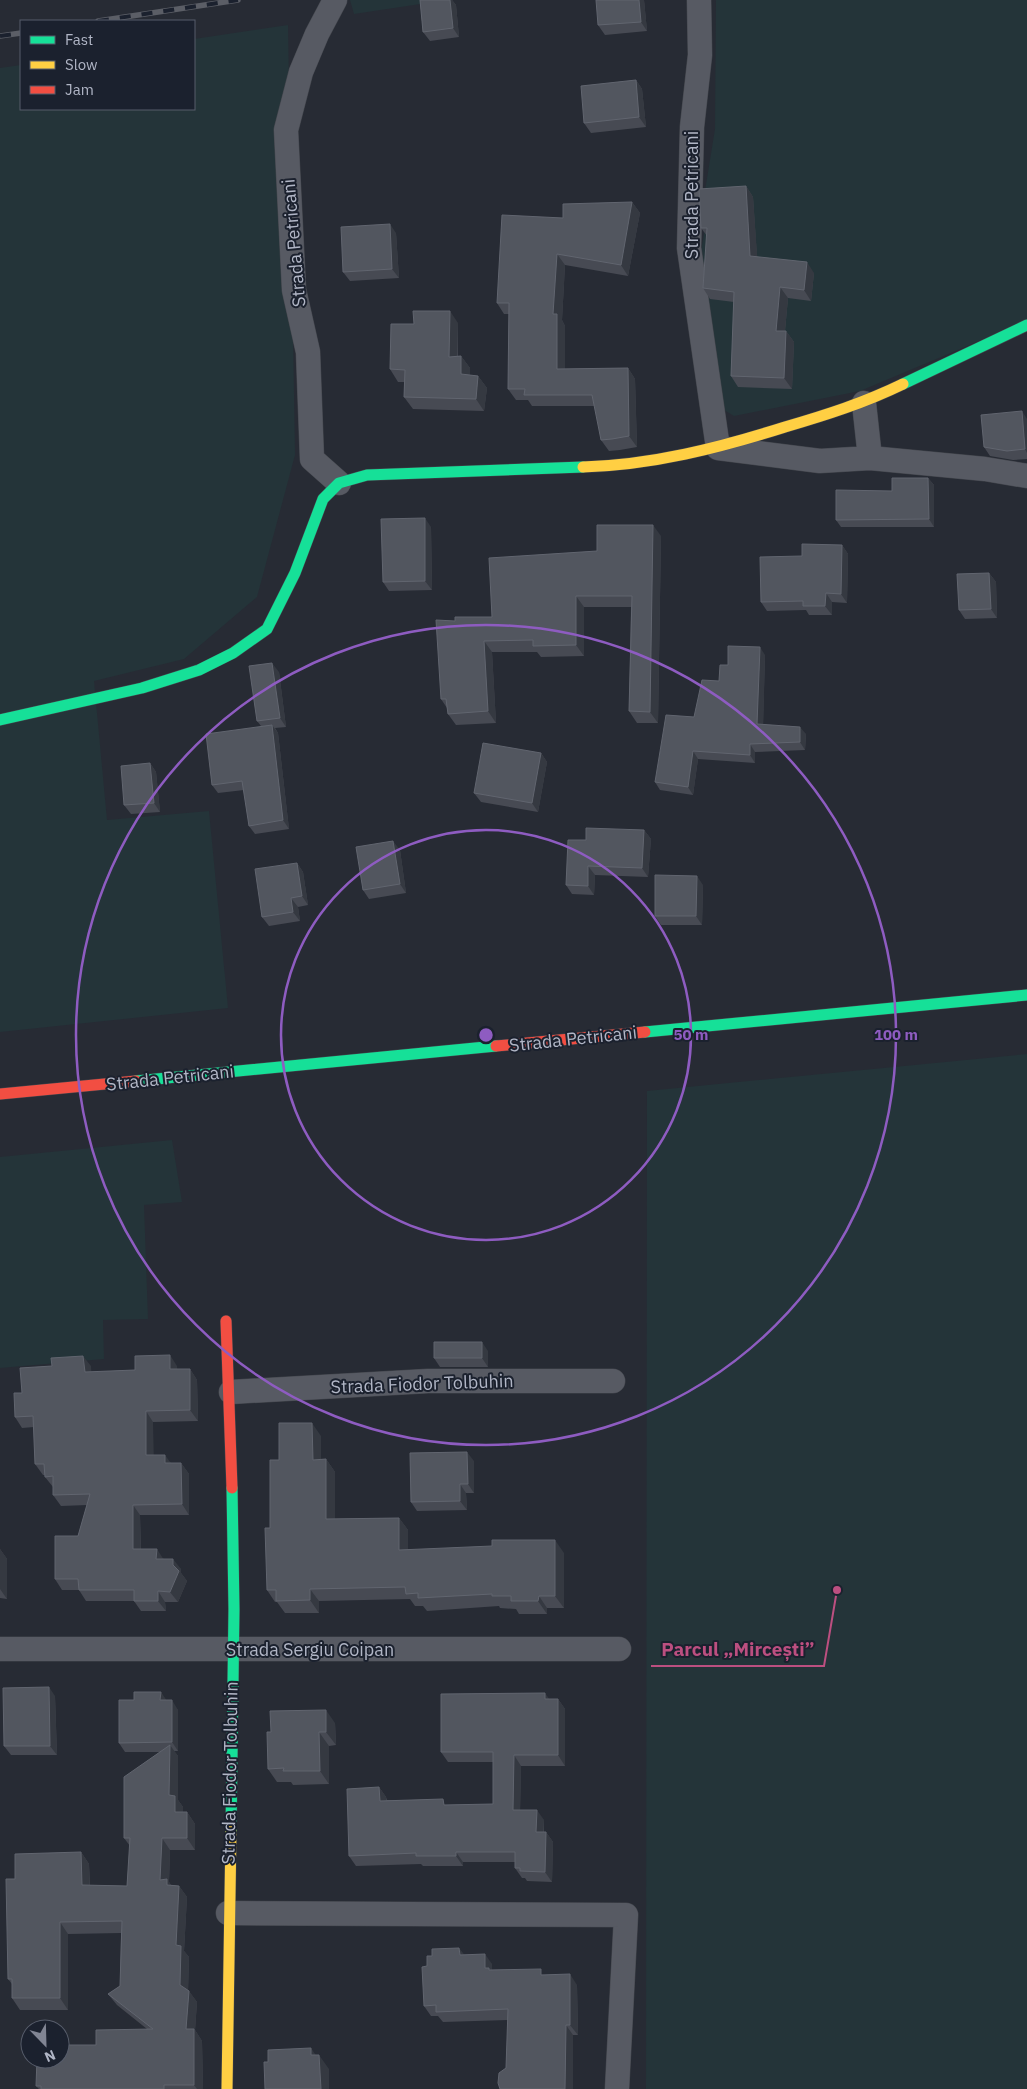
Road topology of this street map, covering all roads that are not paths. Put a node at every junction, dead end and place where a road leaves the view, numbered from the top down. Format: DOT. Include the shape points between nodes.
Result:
graph roads {
  1 [pos="335,0"];
  2 [pos="699,0"];
  3 [pos="1027,325"];
  4 [pos="864,402"];
  5 [pos="718,448"];
  6 [pos="870,458"];
  7 [pos="1027,476"];
  8 [pos="339,484"];
  9 [pos="0,720"];
  10 [pos="1027,995"];
  11 [pos="0,1094"];
  12 [pos="226,1321"];
  13 [pos="613,1381"];
  14 [pos="231,1392"];
  15 [pos="619,1649"];
  16 [pos="0,1650"];
  17 [pos="233,1650"];
  18 [pos="228,1913"];
  19 [pos="227,2089"];
  20 [pos="617,2089"];
  1 -- 8 [label="street, Strada Petricani" via="300,72 286,130 294,290 308,352 312,459"];
  2 -- 5 [label="street, Strada Petricani" via="700,55 692,127 689,248"];
  3 -- 4 [label="street"];
  4 -- 5 [label="street"];
  4 -- 6 [label="street"];
  5 -- 6 [label="street" via="820,461"];
  5 -- 8 [label="street" via="622,466 367,474"];
  6 -- 7 [label="street"];
  8 -- 9 [label="street" via="322,499 295,573 266,629 233,653 199,670 142,688"];
  10 -- 11 [label="street, Strada Petricani"];
  12 -- 14 [label="street, Strada Fiodor Tolbuhin"];
  13 -- 14 [label="street, Strada Fiodor Tolbuhin" via="428,1381"];
  14 -- 17 [label="street, Strada Fiodor Tolbuhin"];
  15 -- 17 [label="street, Strada Sergiu Coipan"];
  16 -- 17 [label="street, Strada Sergiu Coipan"];
  17 -- 18 [label="street, Strada Fiodor Tolbuhin"];
  18 -- 19 [label="street, Strada Fiodor Tolbuhin"];
  18 -- 20 [label="street" via="626,1916"];
}
